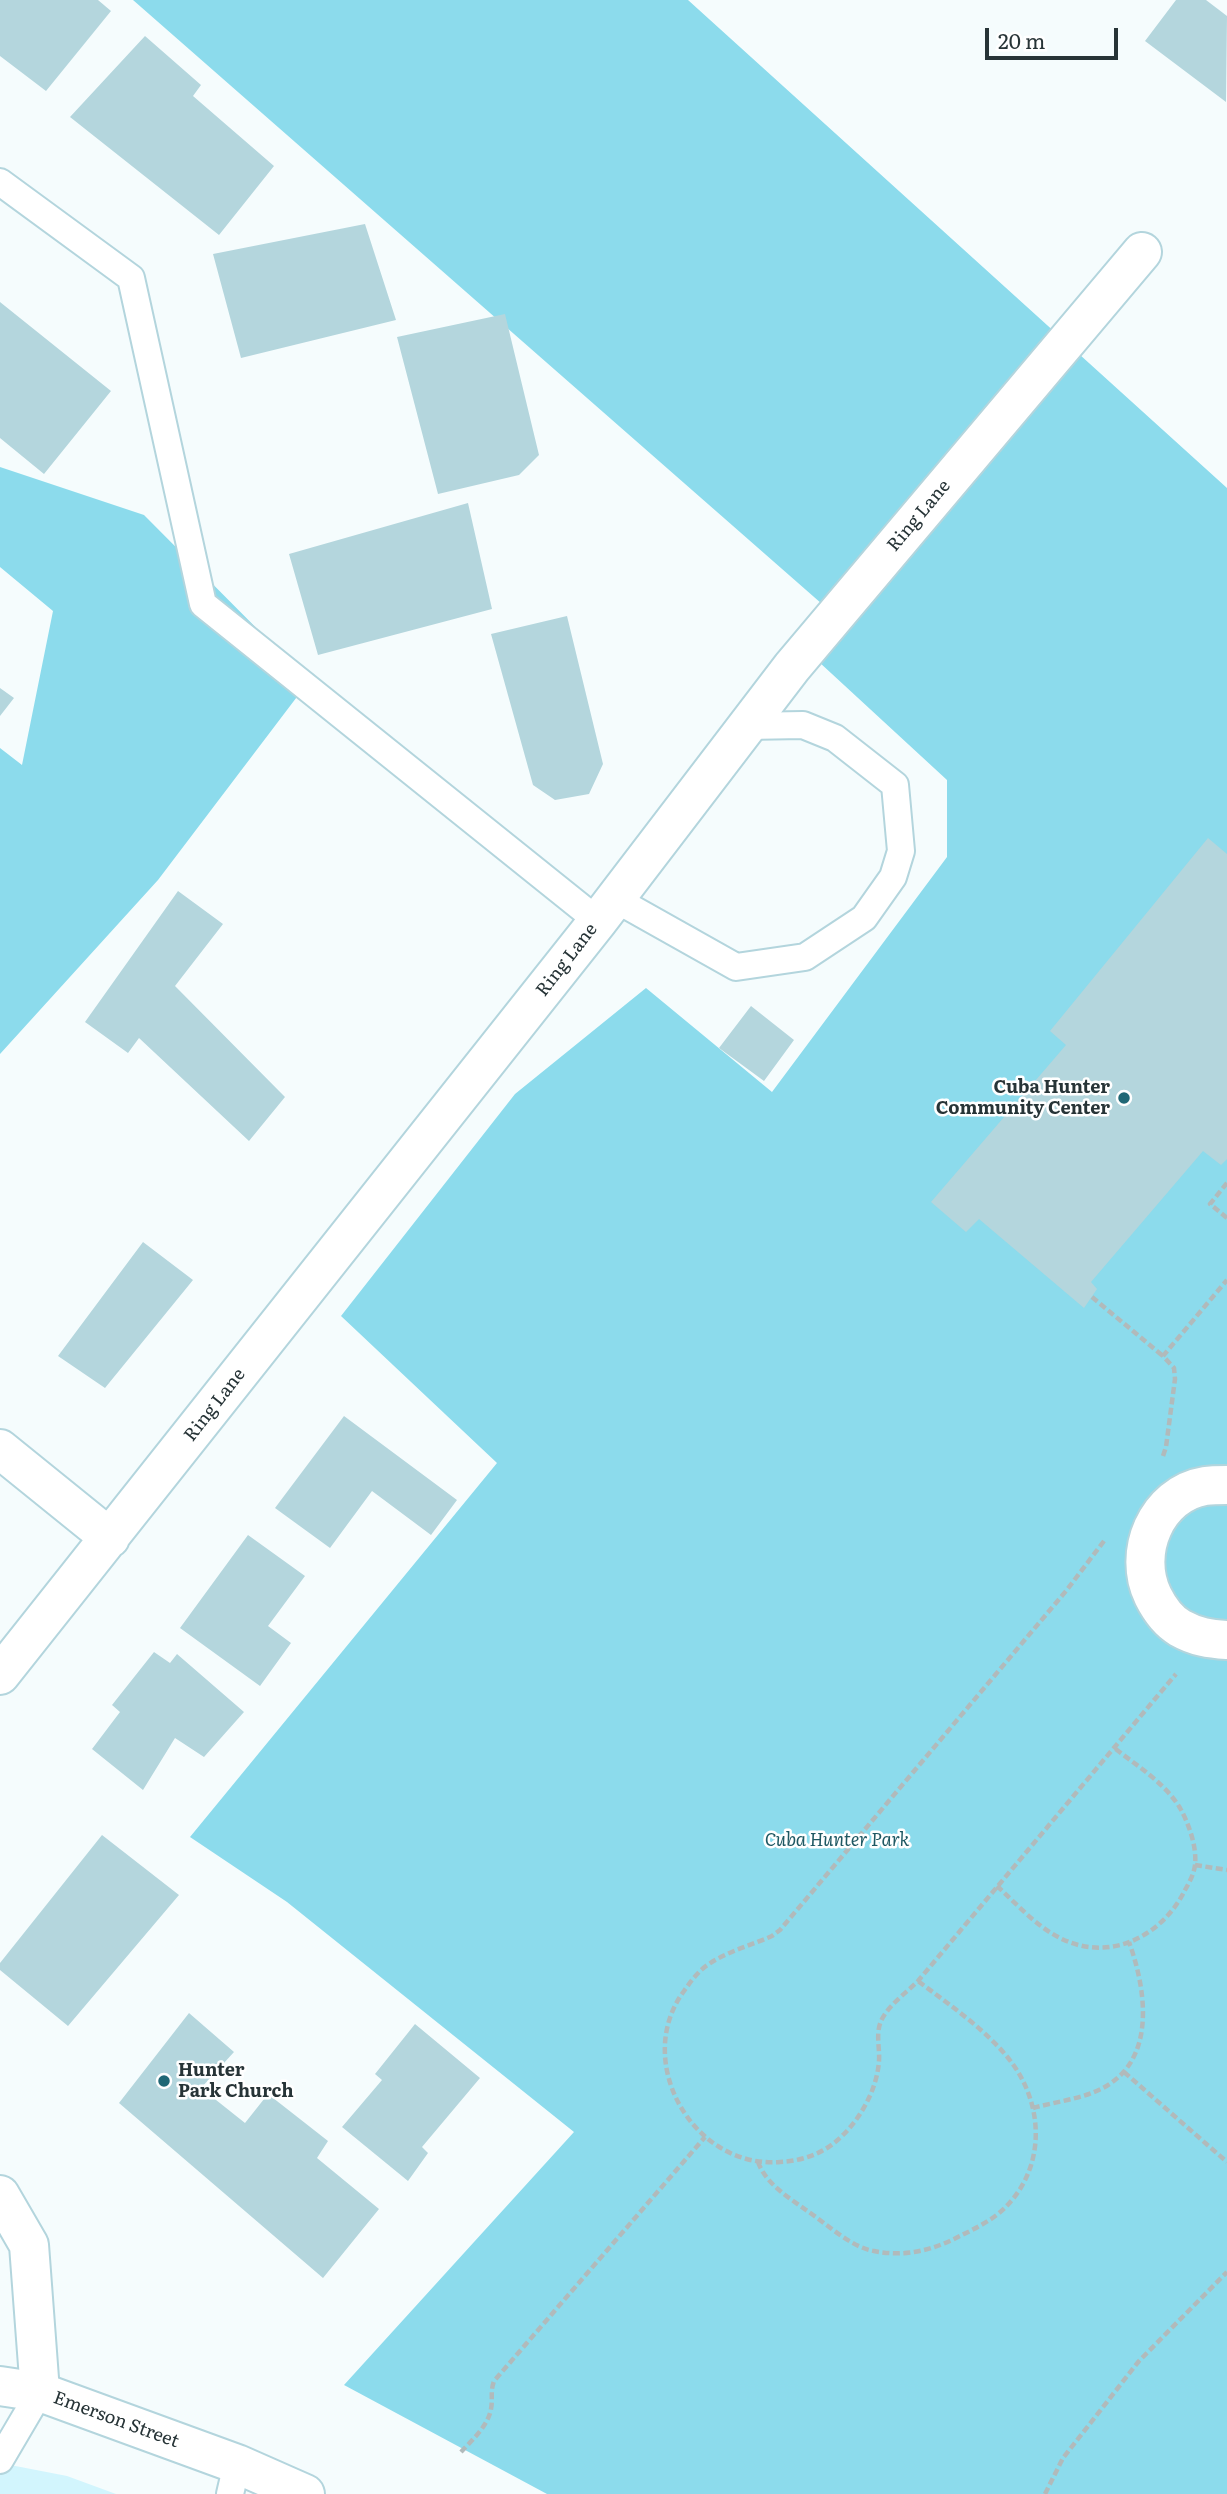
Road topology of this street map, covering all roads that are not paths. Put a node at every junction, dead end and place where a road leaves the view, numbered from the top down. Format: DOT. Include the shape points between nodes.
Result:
graph roads {
  1 [pos="0,182"];
  2 [pos="1142,252"];
  3 [pos="746,726"];
  4 [pos="607,910"];
  5 [pos="0,1449"];
  6 [pos="1227,1485"];
  7 [pos="110,1538"];
  8 [pos="1227,1640"];
  9 [pos="0,1675"];
  10 [pos="0,2195"];
  11 [pos="0,2386"];
  12 [pos="40,2392"];
  13 [pos="0,2460"];
  14 [pos="233,2479"];
  15 [pos="305,2494"];
  1 -- 4 [label="lane" via="131,278 204,604"];
  2 -- 3 [label="main road, Ring Lane"];
  3 -- 4 [label="main road, Ring Lane"];
  3 -- 4 [label="lane" via="803,725 835,738 895,785 901,851 893,877 864,918 805,957 736,967"];
  4 -- 7 [label="main road, Ring Lane"];
  5 -- 7 [label="main road"];
  6 -- 8 [label="main road" via="1203,1486 1161,1513 1149,1535 1144,1560 1147,1585 1159,1608 1178,1627 1203,1638"];
  7 -- 9 [label="main road, Ring Lane"];
  10 -- 12 [label="main road, Emerson Street" via="29,2245"];
  11 -- 12 [label="main road"];
  12 -- 13 [label="lane"];
  12 -- 14 [label="main road, Emerson Street"];
  14 -- 15 [label="main road, Emerson Street"];
}
